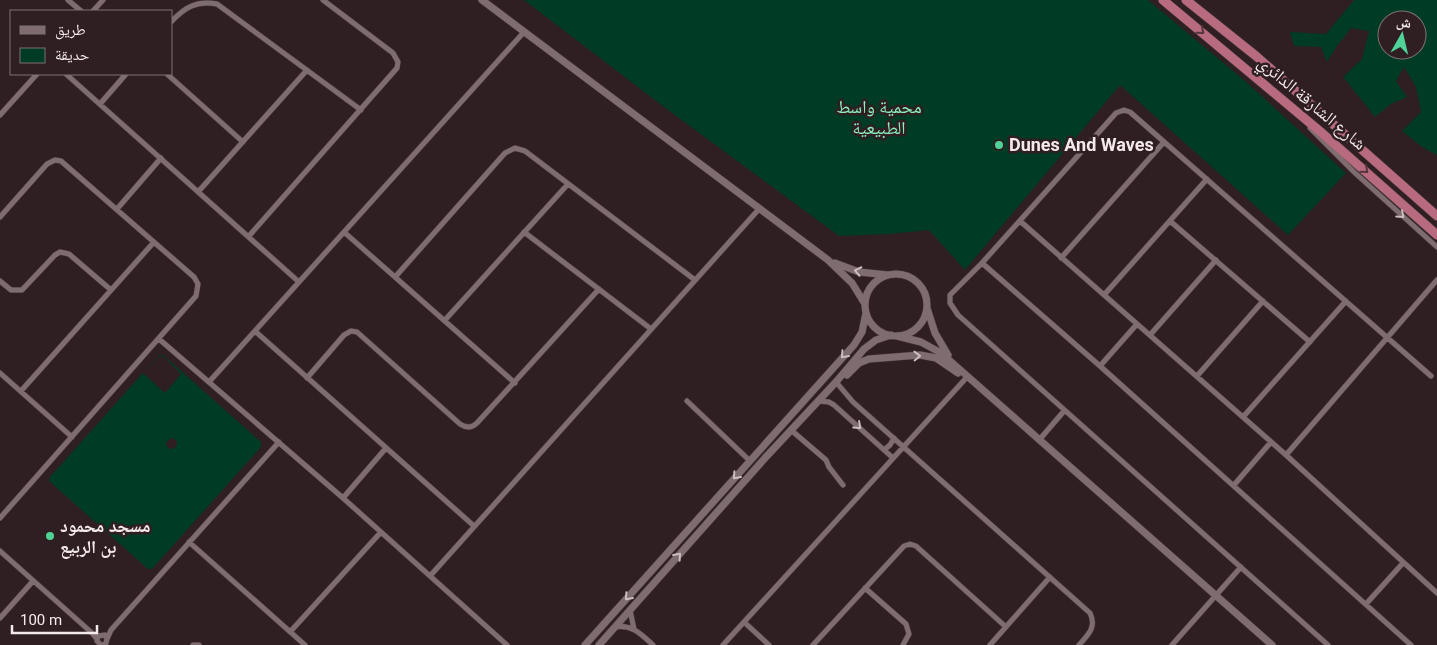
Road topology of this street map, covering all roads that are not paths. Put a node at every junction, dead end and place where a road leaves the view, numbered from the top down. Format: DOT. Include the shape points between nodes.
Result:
graph roads {
  1 [pos="68,0"];
  2 [pos="103,0"];
  3 [pos="323,0"];
  4 [pos="482,0"];
  5 [pos="1163,0"];
  6 [pos="1189,2"];
  7 [pos="80,10"];
  8 [pos="94,10"];
  9 [pos="172,21"];
  10 [pos="524,32"];
  11 [pos="307,70"];
  12 [pos="36,75"];
  13 [pos="67,75"];
  14 [pos="125,75"];
  15 [pos="167,75"];
  16 [pos="100,104"];
  17 [pos="1292,107"];
  18 [pos="361,110"];
  19 [pos="0,115"];
  20 [pos="243,142"];
  21 [pos="1164,142"];
  22 [pos="161,158"];
  23 [pos="1207,179"];
  24 [pos="568,184"];
  25 [pos="198,192"];
  26 [pos="759,208"];
  27 [pos="117,209"];
  28 [pos="1437,216"];
  29 [pos="0,217"];
  30 [pos="1020,221"];
  31 [pos="1170,221"];
  32 [pos="344,232"];
  33 [pos="524,232"];
  34 [pos="1437,235"];
  35 [pos="249,236"];
  36 [pos="154,242"];
  37 [pos="1437,247"];
  38 [pos="1061,258"];
  39 [pos="828,260"];
  40 [pos="1216,260"];
  41 [pos="982,263"];
  42 [pos="890,275"];
  43 [pos="396,276"];
  44 [pos="695,280"];
  45 [pos="1437,280"];
  46 [pos="0,281"];
  47 [pos="299,282"];
  48 [pos="600,289"];
  49 [pos="111,290"];
  50 [pos="1104,295"];
  51 [pos="1263,301"];
  52 [pos="1346,301"];
  53 [pos="865,304"];
  54 [pos="927,306"];
  55 [pos="866,313"];
  56 [pos="445,320"];
  57 [pos="1137,324"];
  58 [pos="651,329"];
  59 [pos="255,331"];
  60 [pos="894,335"];
  61 [pos="1150,335"];
  62 [pos="1388,337"];
  63 [pos="159,339"];
  64 [pos="1310,342"];
  65 [pos="956,366"];
  66 [pos="1100,366"];
  67 [pos="0,373"];
  68 [pos="967,376"];
  69 [pos="1196,376"];
  70 [pos="1431,376"];
  71 [pos="307,378"];
  72 [pos="838,380"];
  73 [pos="209,382"];
  74 [pos="515,384"];
  75 [pos="21,392"];
  76 [pos="687,401"];
  77 [pos="819,401"];
  78 [pos="1064,411"];
  79 [pos="1243,417"];
  80 [pos="780,428"];
  81 [pos="791,430"];
  82 [pos="72,437"];
  83 [pos="894,438"];
  84 [pos="1040,439"];
  85 [pos="278,442"];
  86 [pos="1271,442"];
  87 [pos="904,447"];
  88 [pos="386,448"];
  89 [pos="884,450"];
  90 [pos="1286,455"];
  91 [pos="766,458"];
  92 [pos="893,458"];
  93 [pos="750,461"];
  94 [pos="1234,485"];
  95 [pos="843,486"];
  96 [pos="342,498"];
  97 [pos="0,518"];
  98 [pos="474,526"];
  99 [pos="381,532"];
  100 [pos="189,542"];
  101 [pos="0,551"];
  102 [pos="1403,563"];
  103 [pos="1241,567"];
  104 [pos="430,576"];
  105 [pos="1050,577"];
  106 [pos="33,581"];
  107 [pos="865,588"];
  108 [pos="1437,594"];
  109 [pos="1216,595"];
  110 [pos="1366,604"];
  111 [pos="630,610"];
  112 [pos="0,618"];
  113 [pos="744,622"];
  114 [pos="615,626"];
  115 [pos="1006,627"];
  116 [pos="634,629"];
  117 [pos="290,632"];
  118 [pos="103,641"];
  119 [pos="193,645"];
  120 [pos="199,645"];
  121 [pos="305,645"];
  122 [pos="507,645"];
  123 [pos="585,645"];
  124 [pos="598,645"];
  125 [pos="653,645"];
  126 [pos="723,645"];
  127 [pos="770,645"];
  128 [pos="813,645"];
  129 [pos="903,645"];
  130 [pos="990,645"];
  131 [pos="1079,645"];
  132 [pos="1172,645"];
  133 [pos="1272,645"];
  134 [pos="1328,645"];
  135 [pos="1411,645"];
  1 -- 7 [label="street"];
  2 -- 8 [label="street"];
  3 -- 18 [label="street" via="397,58 396,71"];
  4 -- 10 [label="main road"];
  5 -- 17 [label="highway, شارع الشارقة الدائري, one-way"];
  6 -- 28 [label="highway, شارع الشارقة الدائري" via="1256,56"];
  9 -- 11 [label="street" via="191,3 201,0 212,2"];
  10 -- 26 [label="main road"];
  10 -- 32 [label="street"];
  11 -- 18 [label="street"];
  11 -- 20 [label="street"];
  12 -- 19 [label="street"];
  13 -- 16 [label="street"];
  14 -- 16 [label="street"];
  15 -- 20 [label="street"];
  16 -- 22 [label="street"];
  17 -- 34 [label="highway, شارع الشارقة الدائري, one-way"];
  17 -- 37 [label="street, one-way" via="1354,172"];
  18 -- 35 [label="street"];
  20 -- 25 [label="street"];
  21 -- 23 [label="street"];
  21 -- 30 [label="street" via="1130,112 1118,111"];
  21 -- 38 [label="street"];
  22 -- 25 [label="street"];
  22 -- 27 [label="street"];
  23 -- 31 [label="street"];
  23 -- 52 [label="street"];
  24 -- 33 [label="street"];
  24 -- 43 [label="street" via="522,149 508,150"];
  24 -- 44 [label="street"];
  25 -- 35 [label="street"];
  26 -- 39 [label="main road"];
  26 -- 44 [label="street"];
  27 -- 29 [label="street" via="64,162 55,160 47,164"];
  27 -- 36 [label="street"];
  30 -- 38 [label="street"];
  30 -- 41 [label="street"];
  31 -- 40 [label="street"];
  31 -- 50 [label="street"];
  32 -- 43 [label="street"];
  32 -- 47 [label="street"];
  33 -- 48 [label="street"];
  33 -- 56 [label="street"];
  35 -- 47 [label="street"];
  36 -- 49 [label="street"];
  36 -- 63 [label="street" via="194,277 199,288 196,296"];
  38 -- 50 [label="street"];
  42 -- 39 [label="main road, one-way" via="854,271"];
  39 -- 53 [label="main road" via="852,282"];
  40 -- 51 [label="street"];
  40 -- 61 [label="street"];
  41 -- 66 [label="street"];
  41 -- 78 [label="street" via="950,295 953,309"];
  42 -- 53 [label="main road" via="870,289"];
  42 -- 54 [label="main road" via="915,281 924,293"];
  43 -- 56 [label="street"];
  44 -- 58 [label="street"];
  45 -- 62 [label="street"];
  46 -- 49 [label="street" via="12,290 22,290 55,255 63,252"];
  47 -- 59 [label="street"];
  48 -- 58 [label="street"];
  48 -- 74 [label="street"];
  49 -- 75 [label="street"];
  50 -- 57 [label="street"];
  51 -- 64 [label="street"];
  51 -- 69 [label="street"];
  52 -- 62 [label="street"];
  52 -- 64 [label="street"];
  53 -- 55 [label="main road"];
  54 -- 60 [label="main road" via="918,327"];
  54 -- 65 [label="main road" via="937,338"];
  55 -- 60 [label="main road" via="875,328"];
  55 -- 80 [label="main road, one-way" via="857,341"];
  56 -- 74 [label="street"];
  57 -- 61 [label="street"];
  57 -- 66 [label="street"];
  58 -- 98 [label="street"];
  59 -- 71 [label="street"];
  59 -- 73 [label="street"];
  60 -- 65 [label="main road" via="932,347"];
  60 -- 72 [label="main road" via="880,338 867,346"];
  61 -- 69 [label="street"];
  62 -- 70 [label="street"];
  62 -- 90 [label="street"];
  63 -- 73 [label="street"];
  63 -- 82 [label="street"];
  64 -- 79 [label="street"];
  65 -- 68 [label="main road"];
  66 -- 94 [label="street"];
  67 -- 75 [label="street"];
  72 -- 68 [label="main road, one-way" via="869,359 920,355 936,358"];
  68 -- 84 [label="main road"];
  68 -- 87 [label="street"];
  69 -- 79 [label="street"];
  71 -- 74 [label="street" via="351,331 359,334 465,427 477,424"];
  71 -- 88 [label="street"];
  72 -- 77 [label="main road"];
  72 -- 83 [label="street" via="853,402"];
  73 -- 85 [label="street"];
  75 -- 82 [label="street"];
  76 -- 93 [label="street"];
  77 -- 81 [label="main road"];
  77 -- 89 [label="street, one-way" via="833,404"];
  78 -- 84 [label="street"];
  78 -- 103 [label="street"];
  79 -- 86 [label="street"];
  80 -- 91 [label="main road" via="783,432"];
  80 -- 93 [label="main road"];
  81 -- 91 [label="main road"];
  81 -- 95 [label="street" via="826,460"];
  82 -- 97 [label="street"];
  83 -- 87 [label="street"];
  83 -- 89 [label="street"];
  84 -- 109 [label="main road"];
  85 -- 96 [label="street"];
  85 -- 100 [label="street"];
  86 -- 90 [label="street"];
  86 -- 94 [label="street"];
  87 -- 92 [label="street"];
  87 -- 105 [label="street"];
  88 -- 96 [label="street"];
  88 -- 98 [label="street"];
  89 -- 92 [label="street"];
  90 -- 102 [label="street"];
  111 -- 91 [label="main road, one-way"];
  92 -- 113 [label="street"];
  93 -- 123 [label="main road, one-way"];
  94 -- 110 [label="street"];
  96 -- 99 [label="street"];
  98 -- 104 [label="street"];
  99 -- 104 [label="street"];
  99 -- 117 [label="street"];
  100 -- 117 [label="street"];
  100 -- 118 [label="street"];
  101 -- 106 [label="street"];
  102 -- 108 [label="street"];
  102 -- 110 [label="street"];
  103 -- 109 [label="street"];
  103 -- 134 [label="street"];
  104 -- 122 [label="street"];
  105 -- 115 [label="street"];
  105 -- 131 [label="street" via="1092,617 1092,630"];
  106 -- 112 [label="street"];
  106 -- 118 [label="street"];
  107 -- 115 [label="street" via="904,546 912,544"];
  107 -- 128 [label="street"];
  107 -- 129 [label="street" via="906,624 909,634"];
  109 -- 132 [label="street"];
  109 -- 133 [label="main road"];
  110 -- 135 [label="street"];
  111 -- 114 [label="main road"];
  111 -- 116 [label="street"];
  113 -- 126 [label="street"];
  113 -- 127 [label="street"];
  114 -- 116 [label="street"];
  114 -- 124 [label="main road"];
  115 -- 130 [label="street"];
  116 -- 125 [label="street"];
  117 -- 121 [label="street"];
  119 -- 120 [label="street"];
}
